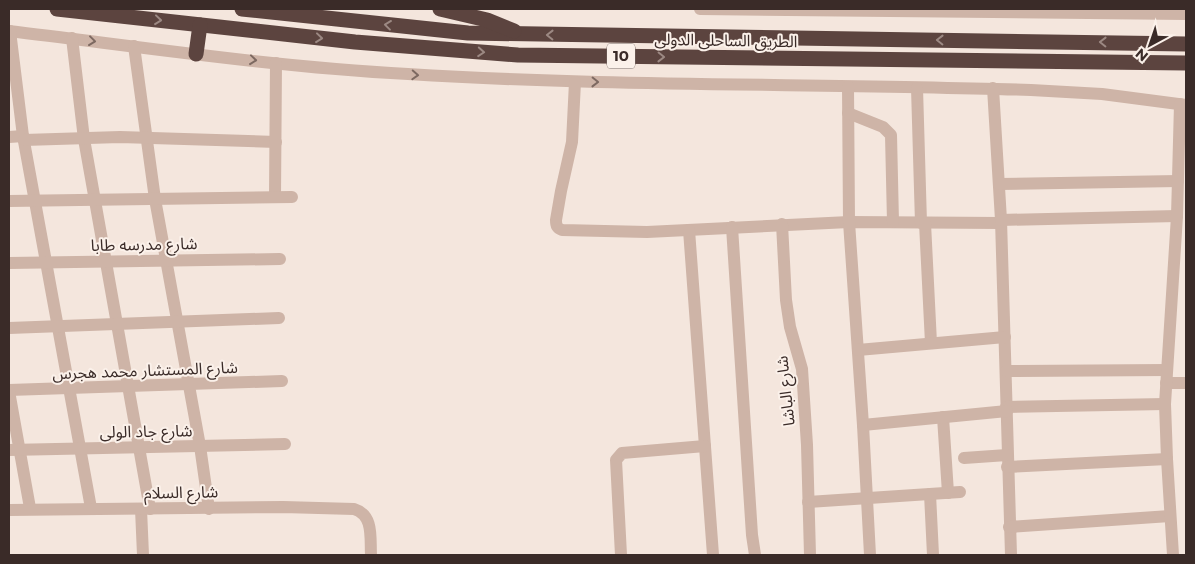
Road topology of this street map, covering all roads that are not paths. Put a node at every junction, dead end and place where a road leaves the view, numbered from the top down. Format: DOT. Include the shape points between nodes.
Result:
graph roads {
  1 [pos="57,9"];
  2 [pos="242,9"];
  3 [pos="440,9"];
  4 [pos="700,9"];
  5 [pos="889,10"];
  6 [pos="936,10"];
  7 [pos="1010,11"];
  8 [pos="1186,14"];
  9 [pos="200,25"];
  10 [pos="10,31"];
  11 [pos="520,34"];
  12 [pos="72,38"];
  13 [pos="1186,44"];
  14 [pos="134,46"];
  15 [pos="196,54"];
  16 [pos="276,63"];
  17 [pos="1186,63"];
  18 [pos="575,82"];
  19 [pos="848,87"];
  20 [pos="917,88"];
  21 [pos="993,88"];
  22 [pos="1183,105"];
  23 [pos="848,113"];
  24 [pos="9,137"];
  25 [pos="24,138"];
  26 [pos="146,138"];
  27 [pos="84,139"];
  28 [pos="276,142"];
  29 [pos="1178,181"];
  30 [pos="999,184"];
  31 [pos="1182,197"];
  32 [pos="275,198"];
  33 [pos="292,198"];
  34 [pos="155,199"];
  35 [pos="34,200"];
  36 [pos="94,200"];
  37 [pos="9,201"];
  38 [pos="1177,216"];
  39 [pos="848,222"];
  40 [pos="893,222"];
  41 [pos="1001,222"];
  42 [pos="923,223"];
  43 [pos="782,224"];
  44 [pos="732,227"];
  45 [pos="690,230"];
  46 [pos="280,259"];
  47 [pos="167,260"];
  48 [pos="106,261"];
  49 [pos="47,262"];
  50 [pos="9,264"];
  51 [pos="279,318"];
  52 [pos="178,322"];
  53 [pos="117,324"];
  54 [pos="58,326"];
  55 [pos="9,328"];
  56 [pos="1005,337"];
  57 [pos="931,344"];
  58 [pos="858,350"];
  59 [pos="1167,370"];
  60 [pos="1006,371"];
  61 [pos="282,381"];
  62 [pos="1166,383"];
  63 [pos="1186,383"];
  64 [pos="189,384"];
  65 [pos="128,386"];
  66 [pos="69,388"];
  67 [pos="9,391"];
  68 [pos="1165,404"];
  69 [pos="1006,409"];
  70 [pos="944,417"];
  71 [pos="863,425"];
  72 [pos="285,444"];
  73 [pos="200,446"];
  74 [pos="705,446"];
  75 [pos="139,447"];
  76 [pos="80,449"];
  77 [pos="14,450"];
  78 [pos="964,458"];
  79 [pos="1166,459"];
  80 [pos="1007,461"];
  81 [pos="930,494"];
  82 [pos="867,498"];
  83 [pos="808,502"];
  84 [pos="30,508"];
  85 [pos="91,508"];
  86 [pos="209,508"];
  87 [pos="146,509"];
  88 [pos="9,510"];
  89 [pos="1170,516"];
  90 [pos="1009,527"];
  91 [pos="143,555"];
  92 [pos="371,555"];
  93 [pos="621,555"];
  94 [pos="713,555"];
  95 [pos="756,555"];
  96 [pos="810,555"];
  97 [pos="870,555"];
  98 [pos="933,555"];
  99 [pos="1010,555"];
  100 [pos="1173,555"];
  1 -- 9 [label="highway, الطريق الساحلى الدولى / 10, one-way"];
  11 -- 2 [label="highway, الطريق الساحلى الدولى / 10, one-way" via="430,30"];
  3 -- 11 [label="highway" via="487,20"];
  4 -- 5 [label="street"];
  5 -- 6 [label="street"];
  6 -- 7 [label="street"];
  7 -- 8 [label="street"];
  9 -- 15 [label="highway"];
  9 -- 17 [label="highway, الطريق الساحلى الدولى / 10, one-way" via="518,55"];
  10 -- 12 [label="street"];
  10 -- 25 [label="street"];
  13 -- 11 [label="highway, الطريق الساحلى الدولى / 10, one-way"];
  12 -- 14 [label="street, one-way"];
  12 -- 27 [label="street"];
  14 -- 15 [label="street"];
  14 -- 26 [label="street"];
  15 -- 16 [label="street, one-way"];
  16 -- 18 [label="street, one-way" via="406,74"];
  16 -- 28 [label="street"];
  18 -- 19 [label="street, one-way"];
  18 -- 45 [label="street" via="572,142 558,206 558,228 605,232"];
  19 -- 20 [label="street"];
  19 -- 23 [label="street"];
  20 -- 21 [label="street"];
  20 -- 42 [label="street"];
  21 -- 22 [label="street" via="1084,93"];
  21 -- 30 [label="street"];
  22 -- 29 [label="street"];
  23 -- 39 [label="street"];
  23 -- 40 [label="street" via="883,127 891,135"];
  24 -- 25 [label="street"];
  25 -- 27 [label="street"];
  25 -- 35 [label="street"];
  26 -- 27 [label="street"];
  26 -- 28 [label="street"];
  26 -- 34 [label="street"];
  27 -- 36 [label="street"];
  28 -- 32 [label="street"];
  29 -- 30 [label="street"];
  29 -- 31 [label="street"];
  30 -- 41 [label="street"];
  31 -- 38 [label="street"];
  32 -- 33 [label="street"];
  32 -- 34 [label="street"];
  34 -- 36 [label="street"];
  34 -- 47 [label="street"];
  35 -- 36 [label="street"];
  35 -- 37 [label="street"];
  35 -- 49 [label="street"];
  36 -- 48 [label="street"];
  38 -- 41 [label="street"];
  38 -- 59 [label="street"];
  39 -- 40 [label="street"];
  39 -- 43 [label="street"];
  39 -- 58 [label="street"];
  40 -- 42 [label="street"];
  41 -- 42 [label="street"];
  41 -- 56 [label="street"];
  42 -- 57 [label="street"];
  43 -- 44 [label="street"];
  43 -- 83 [label="street, شارع الباشا" via="789,318 802,369"];
  44 -- 45 [label="street"];
  44 -- 95 [label="street" via="752,536"];
  45 -- 74 [label="street"];
  46 -- 47 [label="street, شارع مدرسه طابا"];
  47 -- 48 [label="street, شارع مدرسه طابا"];
  47 -- 52 [label="street"];
  48 -- 49 [label="street, شارع مدرسه طابا"];
  48 -- 53 [label="street"];
  49 -- 50 [label="street, شارع مدرسه طابا"];
  49 -- 54 [label="street"];
  51 -- 52 [label="street"];
  52 -- 53 [label="street"];
  52 -- 64 [label="street"];
  53 -- 54 [label="street"];
  53 -- 65 [label="street"];
  54 -- 55 [label="street"];
  54 -- 66 [label="street"];
  56 -- 57 [label="street"];
  56 -- 60 [label="street"];
  57 -- 58 [label="street"];
  58 -- 71 [label="street"];
  59 -- 60 [label="street"];
  59 -- 62 [label="street"];
  60 -- 69 [label="street"];
  61 -- 64 [label="street, شارع المستشار محمد هجرس"];
  62 -- 63 [label="street"];
  62 -- 68 [label="street"];
  64 -- 65 [label="street, شارع المستشار محمد هجرس"];
  64 -- 73 [label="street"];
  65 -- 66 [label="street, شارع المستشار محمد هجرس"];
  65 -- 75 [label="street"];
  66 -- 67 [label="street, شارع المستشار محمد هجرس"];
  66 -- 76 [label="street"];
  67 -- 77 [label="street"];
  68 -- 69 [label="street"];
  68 -- 79 [label="street"];
  69 -- 70 [label="street"];
  69 -- 80 [label="street"];
  70 -- 71 [label="street"];
  70 -- 81 [label="street" via="954,492"];
  71 -- 82 [label="street"];
  72 -- 73 [label="street, شارع جاد الولى"];
  73 -- 75 [label="street, شارع جاد الولى"];
  73 -- 86 [label="street"];
  74 -- 93 [label="street" via="619,455 616,460"];
  74 -- 94 [label="street"];
  75 -- 76 [label="street, شارع جاد الولى"];
  75 -- 87 [label="street"];
  76 -- 77 [label="street, شارع جاد الولى"];
  76 -- 85 [label="street"];
  77 -- 84 [label="street"];
  78 -- 80 [label="street"];
  79 -- 80 [label="street"];
  79 -- 89 [label="street"];
  80 -- 90 [label="street"];
  81 -- 82 [label="street"];
  81 -- 98 [label="street"];
  82 -- 83 [label="street"];
  82 -- 97 [label="street"];
  83 -- 96 [label="street, شارع الباشا"];
  84 -- 85 [label="street, شارع السلام"];
  84 -- 88 [label="street, شارع السلام"];
  85 -- 87 [label="street, شارع السلام"];
  86 -- 87 [label="street, شارع السلام"];
  86 -- 92 [label="street, شارع السلام" via="354,509 368,519"];
  87 -- 91 [label="street"];
  89 -- 90 [label="street"];
  89 -- 100 [label="street"];
  90 -- 99 [label="street"];
}
